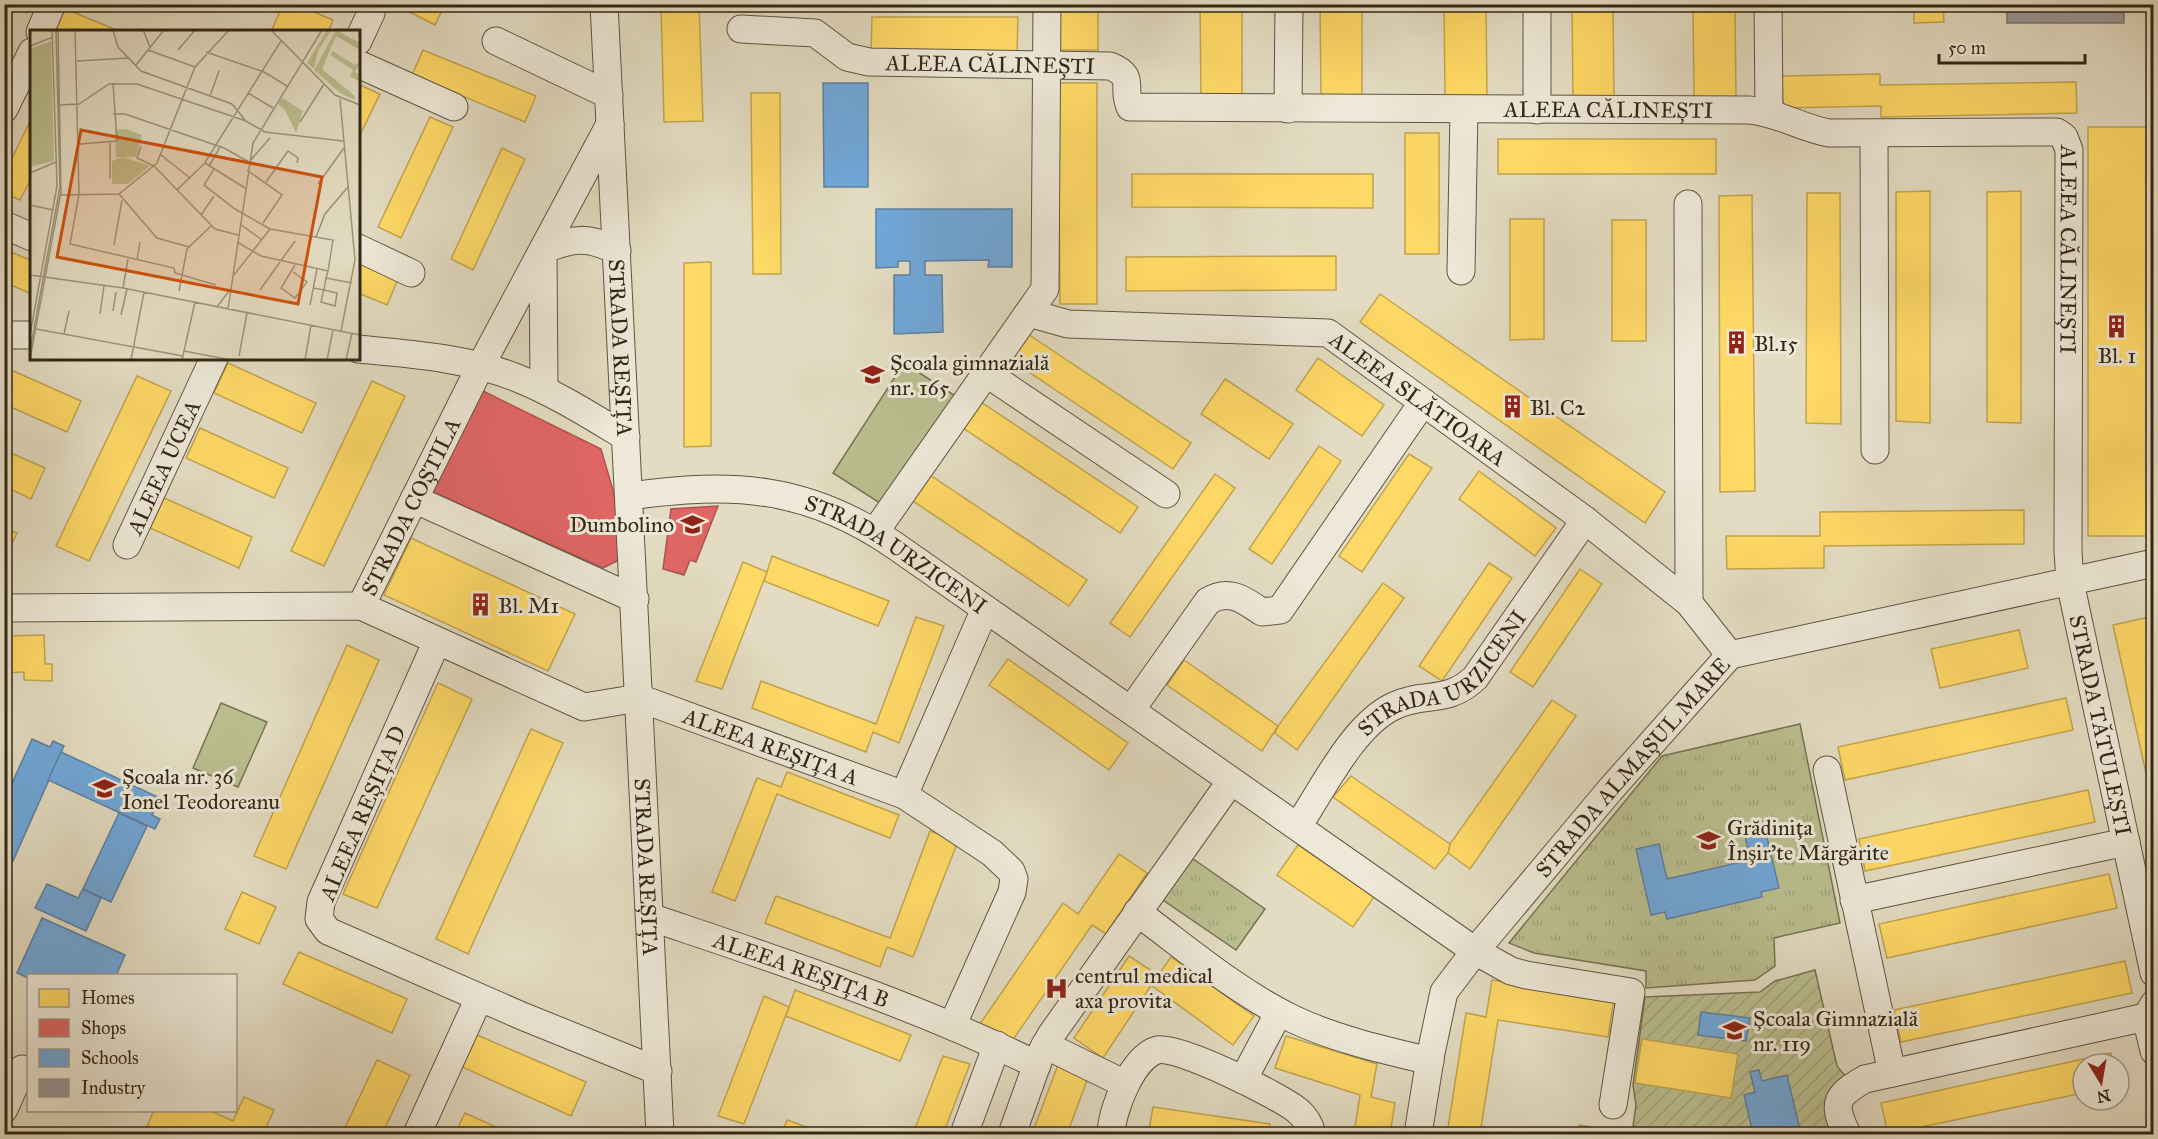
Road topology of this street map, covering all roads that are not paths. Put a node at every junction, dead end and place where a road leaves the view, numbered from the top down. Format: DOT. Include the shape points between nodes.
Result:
graph roads {
  1 [pos="52,4"];
  2 [pos="1047,4"];
  3 [pos="1289,4"];
  4 [pos="1537,4"];
  5 [pos="1768,4"];
  6 [pos="608,10"];
  7 [pos="371,13"];
  8 [pos="741,29"];
  9 [pos="41,30"];
  10 [pos="360,37"];
  11 [pos="496,41"];
  12 [pos="30,56"];
  13 [pos="360,65"];
  14 [pos="1047,65"];
  15 [pos="609,95"];
  16 [pos="454,107"];
  17 [pos="4,109"];
  18 [pos="1288,109"];
  19 [pos="1464,110"];
  20 [pos="1537,110"];
  21 [pos="1769,112"];
  22 [pos="610,123"];
  23 [pos="1874,134"];
  24 [pos="1688,204"];
  25 [pos="4,225"];
  26 [pos="30,236"];
  27 [pos="360,249"];
  28 [pos="543,250"];
  29 [pos="617,251"];
  30 [pos="1461,270"];
  31 [pos="411,273"];
  32 [pos="1029,313"];
  33 [pos="4,335"];
  34 [pos="30,335"];
  35 [pos="360,349"];
  36 [pos="213,360"];
  37 [pos="480,367"];
  38 [pos="986,373"];
  39 [pos="544,390"];
  40 [pos="1423,402"];
  41 [pos="626,437"];
  42 [pos="1875,450"];
  43 [pos="1166,494"];
  44 [pos="630,496"];
  45 [pos="414,499"];
  46 [pos="1585,520"];
  47 [pos="875,532"];
  48 [pos="127,545"];
  49 [pos="2154,564"];
  50 [pos="2070,582"];
  51 [pos="634,599"];
  52 [pos="1689,603"];
  53 [pos="361,606"];
  54 [pos="4,608"];
  55 [pos="985,609"];
  56 [pos="437,641"];
  57 [pos="1731,655"];
  58 [pos="639,698"];
  59 [pos="1131,710"];
  60 [pos="1827,770"];
  61 [pos="1231,781"];
  62 [pos="908,797"];
  63 [pos="1298,826"];
  64 [pos="2126,842"];
  65 [pos="1854,900"];
  66 [pos="1137,912"];
  67 [pos="650,917"];
  68 [pos="1475,951"];
  69 [pos="2154,973"];
  70 [pos="479,998"];
  71 [pos="2150,1010"];
  72 [pos="1279,1012"];
  73 [pos="952,1026"];
  74 [pos="997,1045"];
  75 [pos="2154,1051"];
  76 [pos="1041,1055"];
  77 [pos="1430,1061"];
  78 [pos="22,1069"];
  79 [pos="657,1071"];
  80 [pos="1892,1073"];
  81 [pos="1243,1080"];
  82 [pos="1125,1084"];
  83 [pos="1614,1105"];
  84 [pos="4,1108"];
  85 [pos="417,1134"];
  86 [pos="660,1134"];
  87 [pos="964,1134"];
  88 [pos="1012,1134"];
  89 [pos="1111,1134"];
  90 [pos="1312,1134"];
  91 [pos="1418,1134"];
  92 [pos="1847,1134"];
  1 -- 9 [label="street"];
  2 -- 14 [label="street"];
  3 -- 18 [label="street"];
  4 -- 20 [label="street"];
  5 -- 21 [label="street"];
  6 -- 15 [label="street, STRADA REȘIȚA"];
  7 -- 10 [label="street"];
  8 -- 14 [label="street, ALEEA CĂLINEȘTI" via="815,33 847,57 869,62"];
  11 -- 15 [label="street"];
  12 -- 17 [label="street"];
  13 -- 16 [label="street"];
  14 -- 18 [label="street, ALEEA CĂLINEȘTI" via="1110,66 1121,71 1127,79 1130,106"];
  14 -- 32 [label="street" via="1047,275 1045,289"];
  15 -- 22 [label="street, STRADA REȘIȚA"];
  18 -- 19 [label="street, ALEEA CĂLINEȘTI"];
  19 -- 20 [label="street, ALEEA CĂLINEȘTI"];
  19 -- 30 [label="street"];
  20 -- 21 [label="street, ALEEA CĂLINEȘTI"];
  21 -- 23 [label="street, ALEEA CĂLINEȘTI" via="1812,130"];
  22 -- 28 [label="street, STRADA COȘTILA"];
  22 -- 29 [label="street, STRADA REȘIȚA"];
  23 -- 42 [label="street"];
  23 -- 50 [label="street, ALEEA CĂLINEȘTI" via="2051,131 2064,137 2069,150"];
  24 -- 52 [label="street"];
  25 -- 26 [label="street"];
  27 -- 31 [label="street"];
  28 -- 29 [label="street" via="582,239"];
  28 -- 37 [label="street, STRADA COȘTILA"];
  28 -- 39 [label="street"];
  29 -- 41 [label="street, STRADA REȘIȚA"];
  32 -- 38 [label="street"];
  32 -- 40 [label="street, ALEEA SLĂTIOARA" via="1068,324 1328,333"];
  33 -- 34 [label="street"];
  35 -- 37 [label="street"];
  36 -- 48 [label="street, ALEEA UCEA"];
  37 -- 39 [label="street"];
  37 -- 45 [label="street, STRADA COȘTILA"];
  38 -- 43 [label="street"];
  38 -- 47 [label="street"];
  39 -- 41 [label="street"];
  40 -- 46 [label="street, ALEEA SLĂTIOARA"];
  40 -- 59 [label="street" via="1280,610 1262,612 1239,597 1219,594 1209,600"];
  41 -- 44 [label="street, STRADA REȘIȚA"];
  44 -- 47 [label="street, STRADA URZICENI" via="709,489 756,490 820,505"];
  44 -- 51 [label="street, STRADA REȘIȚA"];
  45 -- 51 [label="street"];
  45 -- 53 [label="street, STRADA COȘTILA"];
  46 -- 52 [label="street, ALEEA SLĂTIOARA"];
  46 -- 63 [label="street, STRADA URZICENI" via="1475,678 1463,689 1444,697 1394,706 1370,721"];
  47 -- 55 [label="street, STRADA URZICENI"];
  49 -- 50 [label="street, STRADA ALMAȘUL MARE"];
  50 -- 57 [label="street, STRADA ALMAȘUL MARE"];
  50 -- 64 [label="street, STRADA TĂTULEȘTI"];
  51 -- 58 [label="street, STRADA REȘIȚA"];
  52 -- 57 [label="street, ALEEA SLĂTIOARA"];
  53 -- 54 [label="street, STRADA COȘTILA"];
  53 -- 56 [label="street"];
  55 -- 59 [label="street, STRADA URZICENI"];
  55 -- 62 [label="street"];
  56 -- 58 [label="street" via="584,707"];
  56 -- 70 [label="street, ALEEA REȘIȚA D" via="321,902 319,919 328,931"];
  57 -- 68 [label="street, STRADA ALMAȘUL MARE" via="1610,790"];
  58 -- 62 [label="street, ALEEA REȘIȚA A"];
  58 -- 67 [label="street, STRADA REȘIȚA"];
  59 -- 61 [label="street, STRADA URZICENI"];
  60 -- 65 [label="street"];
  61 -- 63 [label="street, STRADA URZICENI"];
  61 -- 66 [label="street"];
  62 -- 73 [label="street" via="992,853 1014,879 1012,892"];
  63 -- 68 [label="street, STRADA URZICENI"];
  64 -- 65 [label="street"];
  64 -- 69 [label="street, STRADA TĂTULEȘTI"];
  65 -- 80 [label="street"];
  66 -- 72 [label="street"];
  66 -- 76 [label="street"];
  67 -- 73 [label="street, ALEEA REȘIȚA B"];
  67 -- 79 [label="street, STRADA REȘIȚA"];
  68 -- 77 [label="street, STRADA ALMAȘUL MARE" via="1441,999"];
  68 -- 83 [label="street, STRADA URZICENI" via="1526,975 1631,992"];
  70 -- 79 [label="street, ALEEA REȘIȚA D"];
  70 -- 85 [label="street"];
  71 -- 75 [label="street"];
  71 -- 80 [label="street"];
  72 -- 77 [label="street" via="1314,1029"];
  72 -- 81 [label="street"];
  73 -- 74 [label="street, ALEEA REȘIȚA B"];
  74 -- 76 [label="street, ALEEA REȘIȚA B"];
  74 -- 87 [label="street"];
  76 -- 82 [label="street, ALEEA REȘIȚA B"];
  76 -- 88 [label="street"];
  77 -- 91 [label="street, STRADA ALMAȘUL MARE"];
  78 -- 84 [label="street"];
  79 -- 86 [label="street, STRADA REȘIȚA"];
  80 -- 92 [label="street" via="1865,1079 1839,1098 1837,1115"];
  81 -- 82 [label="street" via="1176,1051 1158,1049 1143,1059"];
  81 -- 90 [label="street" via="1298,1111"];
  82 -- 89 [label="street"];
}
